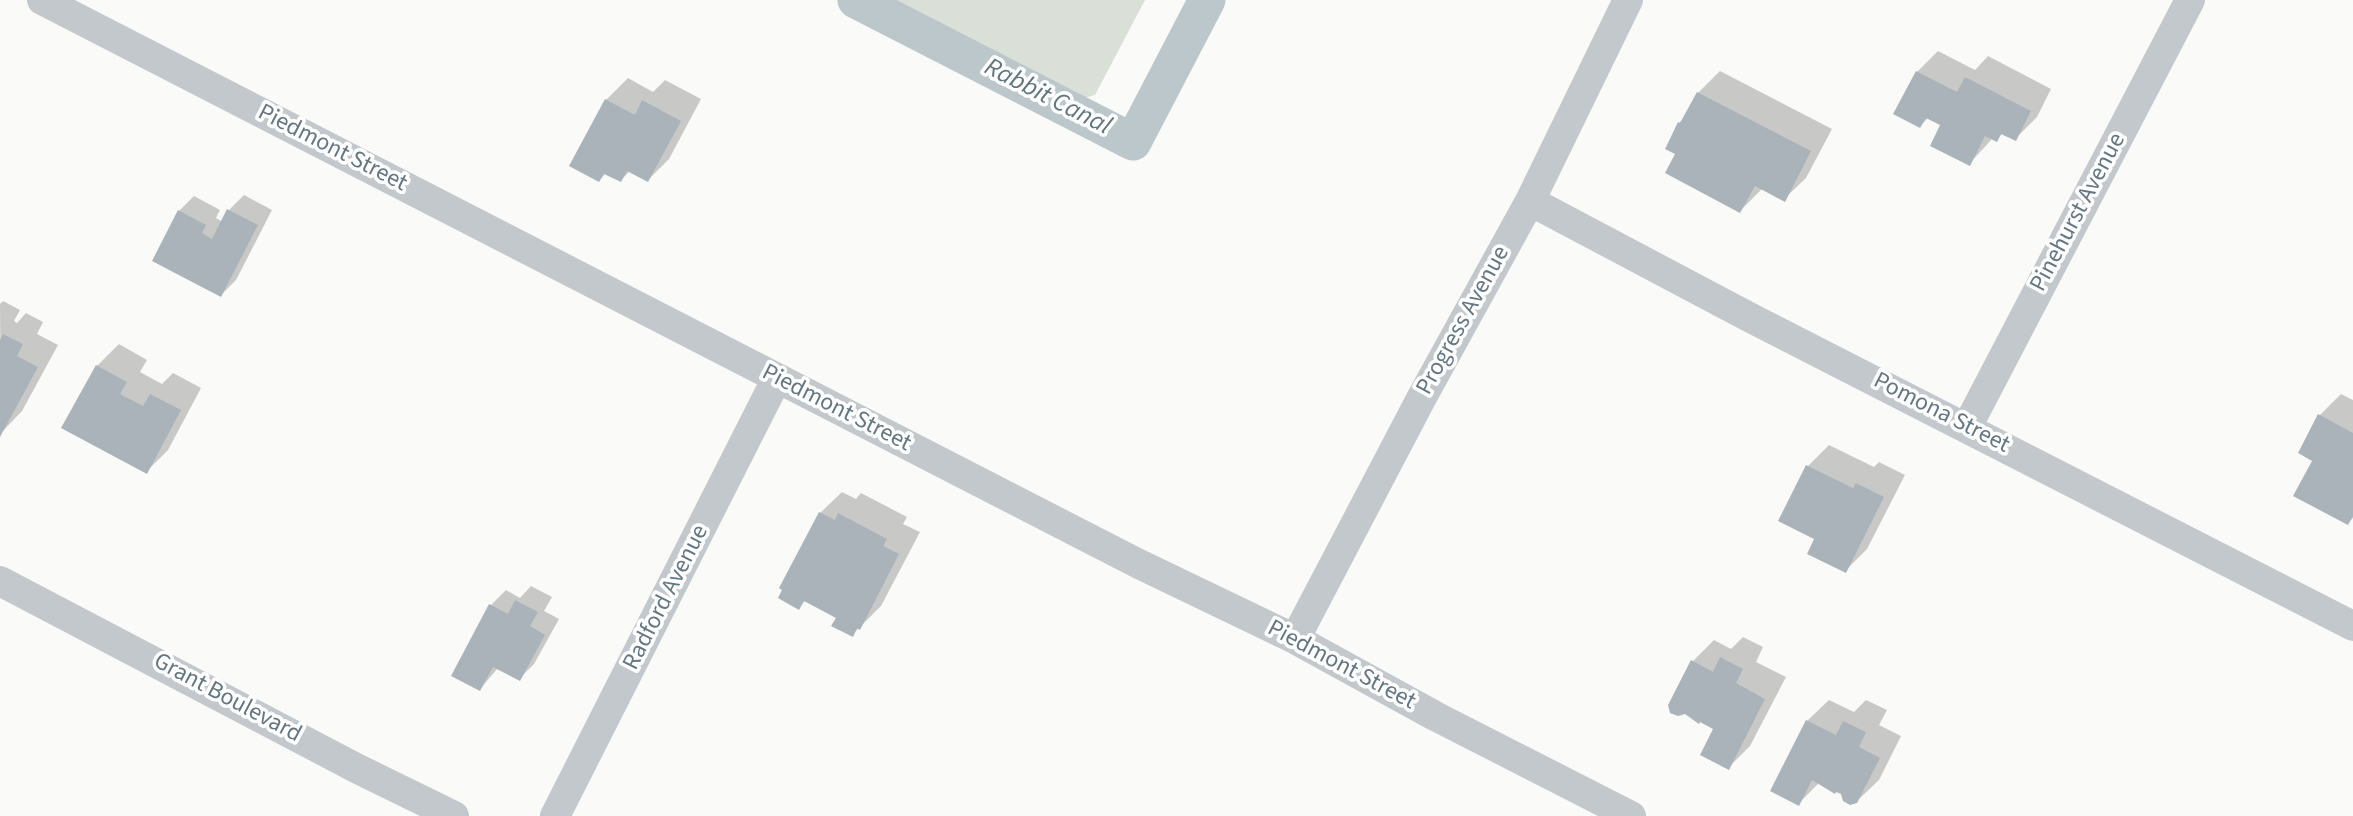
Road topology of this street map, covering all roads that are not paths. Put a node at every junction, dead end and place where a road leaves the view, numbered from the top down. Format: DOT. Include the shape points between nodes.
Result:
graph roads {
  1 [pos="42,0"];
  2 [pos="1628,0"];
  3 [pos="2190,0"];
  4 [pos="1530,201"];
  5 [pos="777,378"];
  6 [pos="1967,427"];
  7 [pos="0,581"];
  8 [pos="2353,626"];
  9 [pos="1296,639"];
  10 [pos="454,816"];
  11 [pos="555,816"];
  12 [pos="1631,816"];
  1 -- 5 [label="street, Piedmont Street"];
  2 -- 4 [label="street, Progress Avenue"];
  3 -- 6 [label="street, Pinehurst Avenue"];
  4 -- 6 [label="street, Pomona Street"];
  4 -- 9 [label="street, Progress Avenue"];
  5 -- 9 [label="street, Piedmont Street"];
  5 -- 11 [label="street, Radford Avenue"];
  6 -- 8 [label="street, Pomona Street"];
  7 -- 10 [label="street, Grant Boulevard"];
  9 -- 12 [label="street, Piedmont Street"];
}
